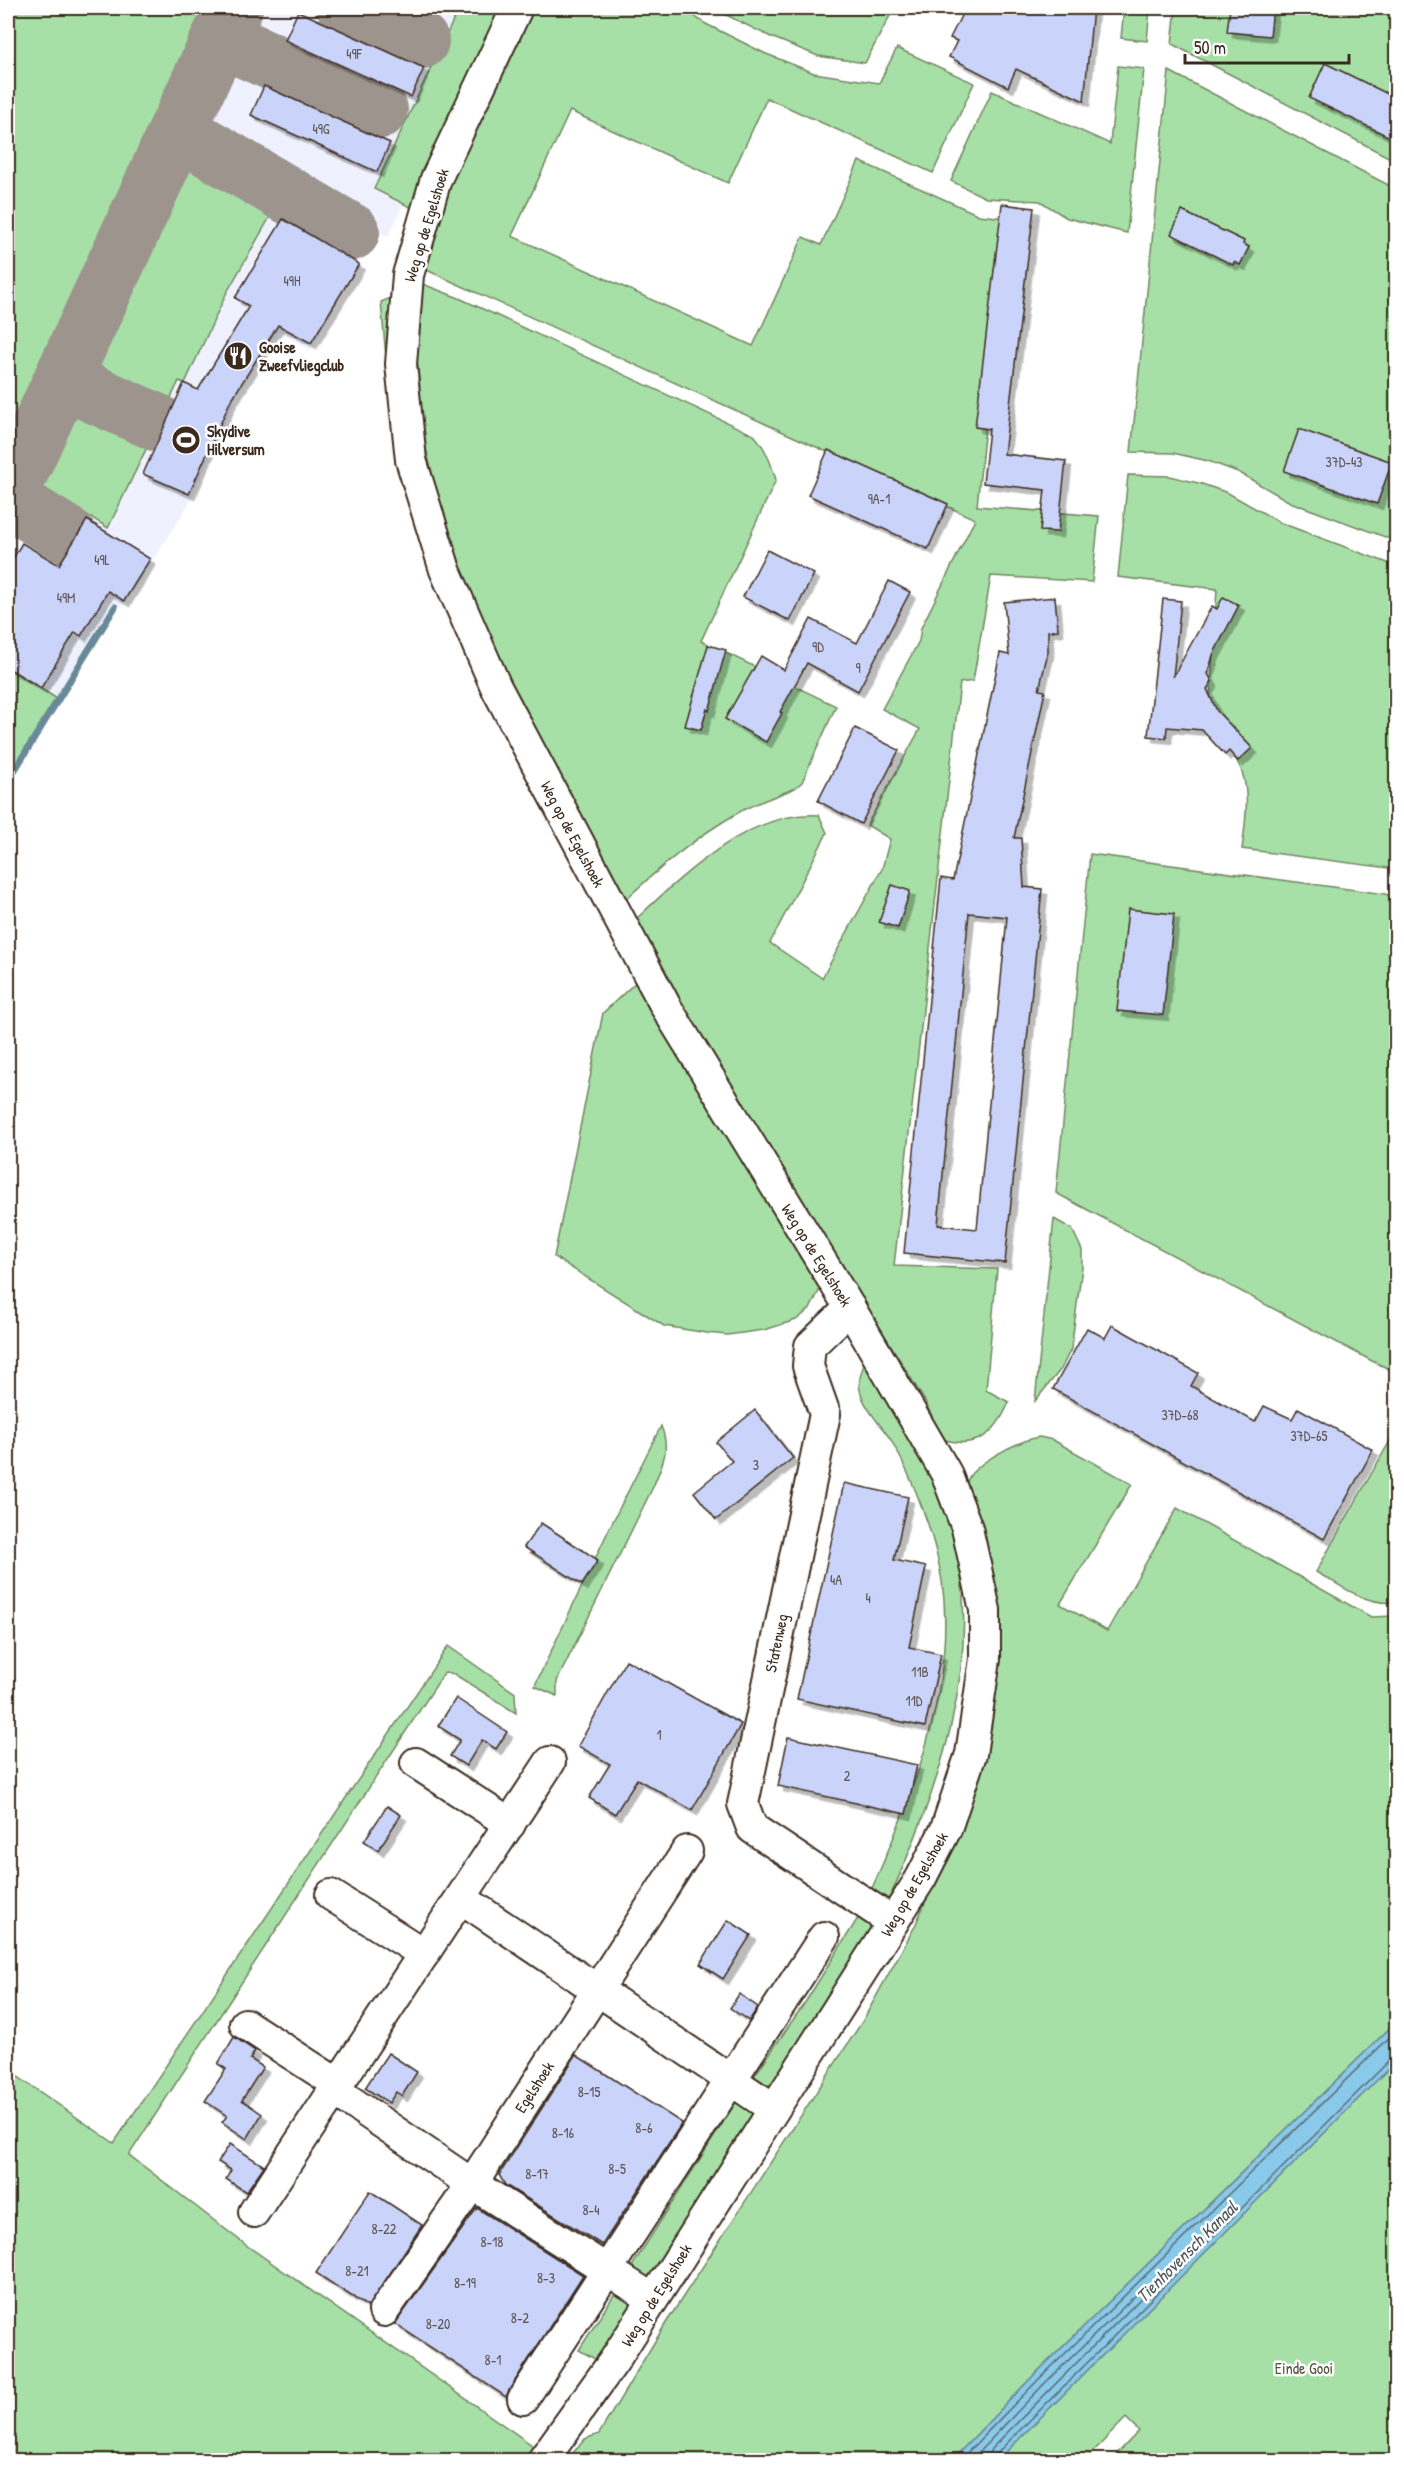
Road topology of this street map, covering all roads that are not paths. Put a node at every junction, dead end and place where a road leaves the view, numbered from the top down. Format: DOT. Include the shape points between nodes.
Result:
graph roads {
  1 [pos="517,8"];
  2 [pos="850,1308"];
  3 [pos="550,1762"];
  4 [pos="416,1763"];
  5 [pos="510,1824"];
  6 [pos="687,1851"];
  7 [pos="331,1895"];
  8 [pos="461,1898"];
  9 [pos="893,1922"];
  10 [pos="824,1937"];
  11 [pos="424,1954"];
  12 [pos="597,1990"];
  13 [pos="245,2024"];
  14 [pos="730,2080"];
  15 [pos="336,2087"];
  16 [pos="774,2109"];
  17 [pos="472,2184"];
  18 [pos="254,2212"];
  19 [pos="607,2270"];
  20 [pos="653,2299"];
  21 [pos="384,2311"];
  22 [pos="523,2399"];
  23 [pos="543,2460"];
  1 -- 2 [label="street, Weg op de Egelshoek" via="436,179 408,275 401,364 411,460 445,570 496,687 666,1007"];
  2 -- 9 [label="street, Weg op de Egelshoek" via="946,1473 967,1528 986,1610 986,1659 971,1754 946,1829"];
  2 -- 9 [label="street, Statenweg" via="810,1346 808,1366 825,1413 743,1804 752,1828"];
  3 -- 5 [label="street"];
  4 -- 5 [label="street"];
  5 -- 8 [label="street"];
  6 -- 12 [label="street, Egelshoek"];
  7 -- 11 [label="street"];
  8 -- 11 [label="street"];
  8 -- 12 [label="street"];
  9 -- 16 [label="street, Weg op de Egelshoek"];
  10 -- 14 [label="street"];
  11 -- 15 [label="street"];
  12 -- 14 [label="street"];
  12 -- 17 [label="street, Egelshoek"];
  13 -- 15 [label="street"];
  14 -- 16 [label="street"];
  14 -- 19 [label="street"];
  15 -- 17 [label="street"];
  15 -- 18 [label="street"];
  16 -- 20 [label="street, Weg op de Egelshoek"];
  17 -- 19 [label="street"];
  17 -- 21 [label="street, Egelshoek"];
  19 -- 20 [label="street"];
  19 -- 22 [label="street"];
  20 -- 23 [label="street, Weg op de Egelshoek"];
}
